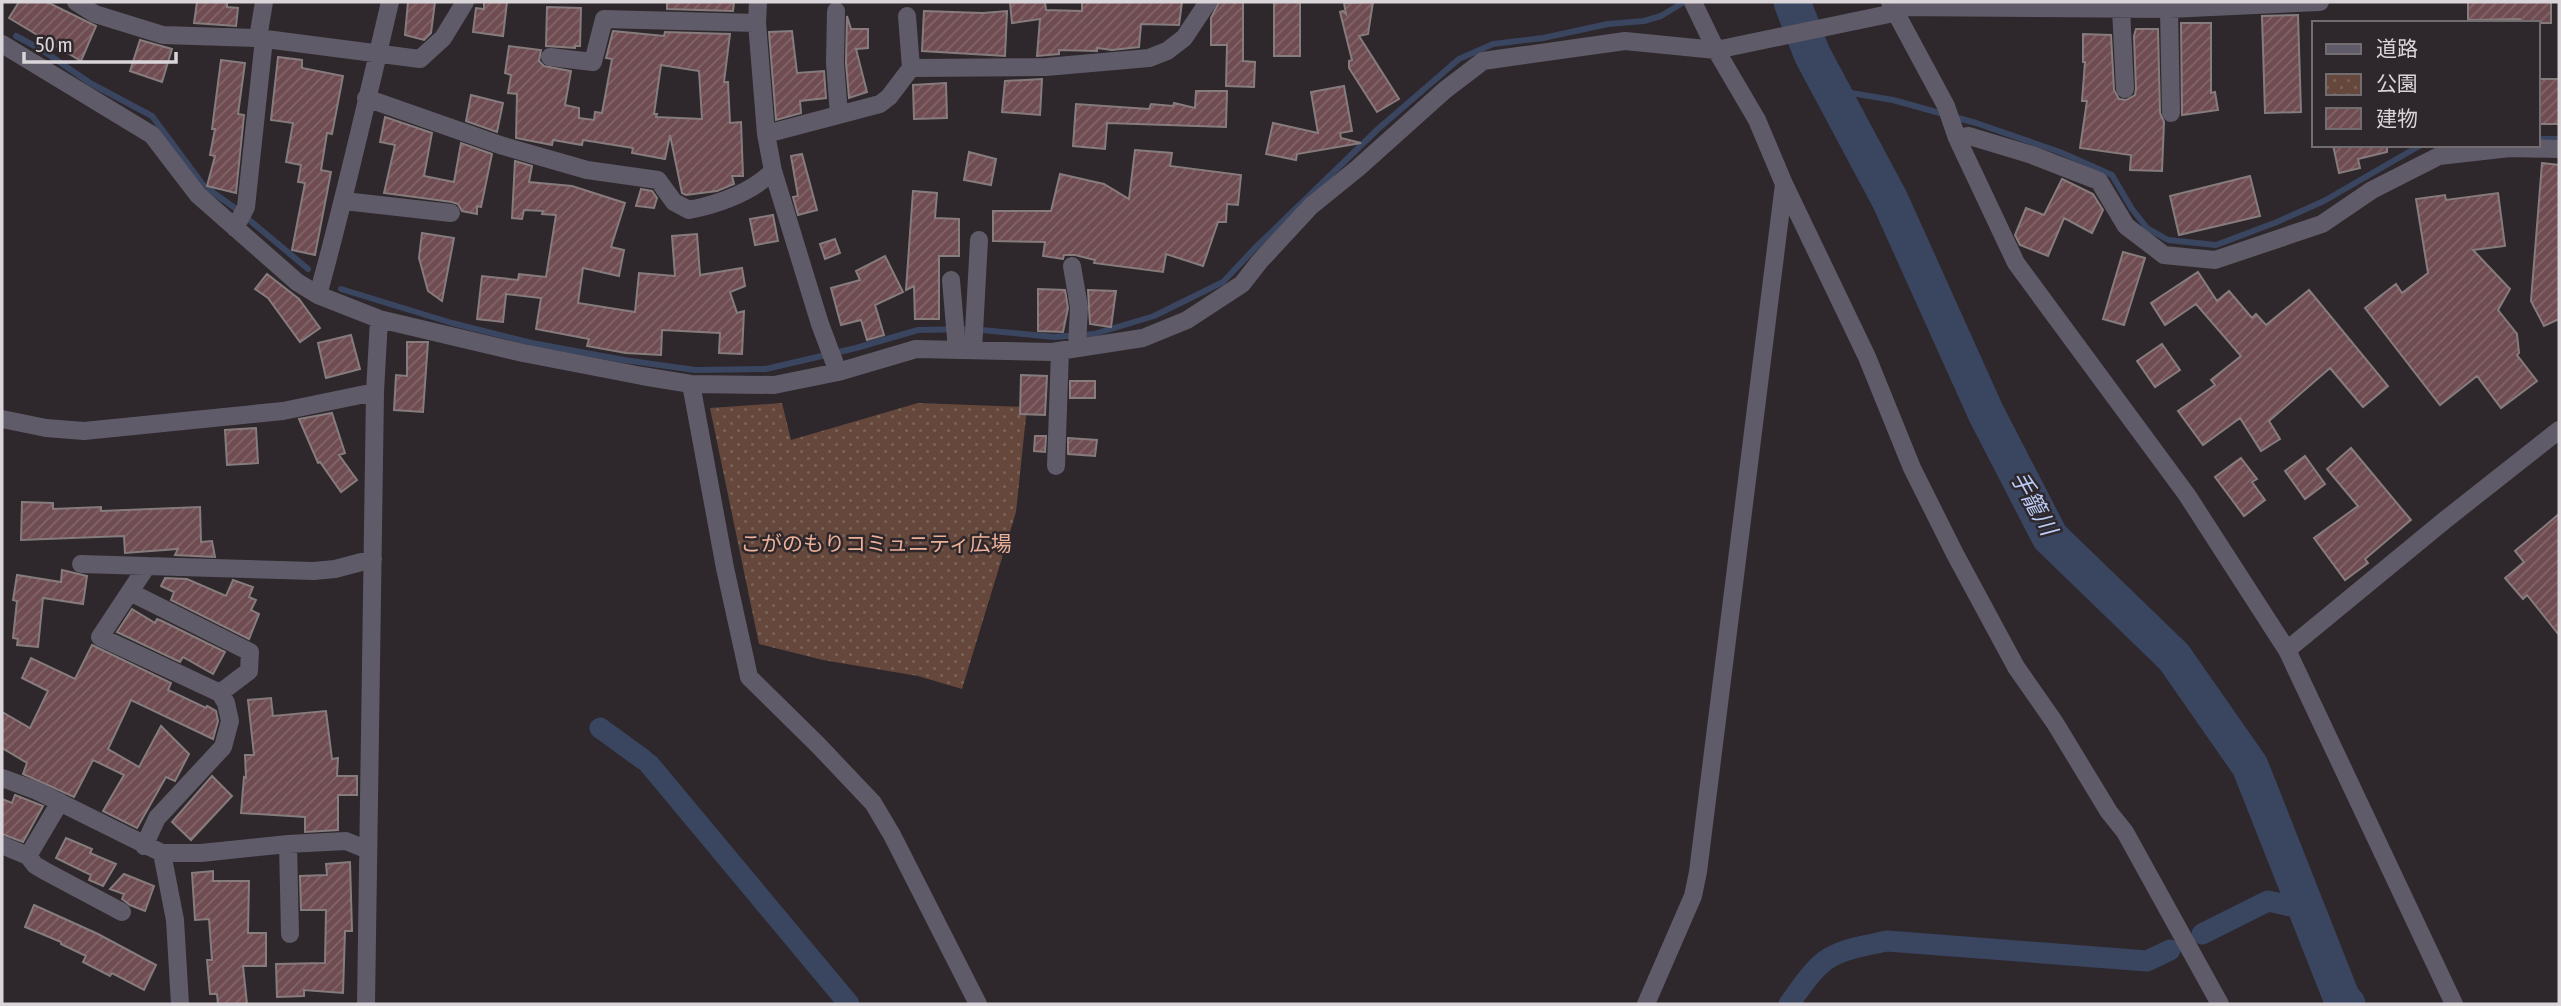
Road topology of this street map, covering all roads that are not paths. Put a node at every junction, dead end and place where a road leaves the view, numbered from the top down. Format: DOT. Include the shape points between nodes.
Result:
graph roads {
  1 [pos="76,2"];
  2 [pos="264,2"];
  3 [pos="390,2"];
  4 [pos="466,2"];
  5 [pos="758,2"];
  6 [pos="1208,2"];
  7 [pos="1693,2"];
  8 [pos="2320,2"];
  9 [pos="1892,6"];
  10 [pos="2121,9"];
  11 [pos="2169,9"];
  12 [pos="836,11"];
  13 [pos="906,16"];
  14 [pos="757,23"];
  15 [pos="261,39"];
  16 [pos="2,44"];
  17 [pos="1717,50"];
  18 [pos="378,53"];
  19 [pos="550,57"];
  20 [pos="911,68"];
  21 [pos="2125,89"];
  22 [pos="366,98"];
  23 [pos="2171,113"];
  24 [pos="839,115"];
  25 [pos="1955,132"];
  26 [pos="766,134"];
  27 [pos="2559,149"];
  28 [pos="773,171"];
  29 [pos="1783,184"];
  30 [pos="344,201"];
  31 [pos="450,213"];
  32 [pos="236,226"];
  33 [pos="979,240"];
  34 [pos="1072,266"];
  35 [pos="951,280"];
  36 [pos="318,295"];
  37 [pos="379,319"];
  38 [pos="965,347"];
  39 [pos="1068,349"];
  40 [pos="837,369"];
  41 [pos="691,384"];
  42 [pos="375,392"];
  43 [pos="2,419"];
  44 [pos="2559,429"];
  45 [pos="1056,466"];
  46 [pos="373,559"];
  47 [pos="81,564"];
  48 [pos="147,566"];
  49 [pos="130,592"];
  50 [pos="2287,650"];
  51 [pos="220,693"];
  52 [pos="2,778"];
  53 [pos="60,802"];
  54 [pos="288,844"];
  55 [pos="2,845"];
  56 [pos="144,846"];
  57 [pos="368,850"];
  58 [pos="162,853"];
  59 [pos="28,856"];
  60 [pos="122,912"];
  61 [pos="290,934"];
  62 [pos="180,1004"];
  63 [pos="366,1004"];
  64 [pos="978,1004"];
  65 [pos="1646,1004"];
  66 [pos="2220,1004"];
  67 [pos="2454,1004"];
  1 -- 15 [label="street" via="95,14 163,35"];
  2 -- 15 [label="street"];
  3 -- 18 [label="street"];
  4 -- 18 [label="street" via="443,38 419,59"];
  5 -- 14 [label="street"];
  6 -- 20 [label="street" via="1184,38 1149,58 1046,66"];
  7 -- 17 [label="street"];
  8 -- 11 [label="street"];
  9 -- 10 [label="street"];
  9 -- 17 [label="street"];
  9 -- 25 [label="street" via="1946,106"];
  10 -- 11 [label="street"];
  10 -- 21 [label="street"];
  11 -- 23 [label="street"];
  12 -- 24 [label="street"];
  13 -- 20 [label="street"];
  14 -- 19 [label="street" via="604,19 593,62"];
  14 -- 26 [label="street"];
  15 -- 18 [label="street"];
  15 -- 32 [label="street" via="246,207"];
  16 -- 32 [label="street" via="152,135 198,195"];
  17 -- 29 [label="street" via="1757,120"];
  17 -- 39 [label="street" via="1625,41 1483,61 1311,206 1242,284 1187,320 1143,338"];
  18 -- 22 [label="street"];
  20 -- 24 [label="street" via="886,101"];
  22 -- 28 [label="street" via="587,170 658,180 674,202 689,210 716,204 763,181"];
  22 -- 30 [label="street"];
  24 -- 26 [label="street"];
  25 -- 27 [label="street" via="2099,181 2126,226 2164,255 2215,260 2322,224 2372,190 2439,156 2510,148"];
  25 -- 50 [label="street" via="2016,263 2188,495"];
  26 -- 28 [label="street"];
  28 -- 40 [label="street"];
  29 -- 65 [label="street" via="1698,872 1693,896"];
  29 -- 66 [label="street" via="1955,554 2016,667 2125,832"];
  30 -- 31 [label="street"];
  30 -- 36 [label="street"];
  32 -- 36 [label="street" via="297,282"];
  33 -- 38 [label="street" via="975,316"];
  34 -- 39 [label="street" via="1079,307"];
  35 -- 38 [label="street" via="954,316"];
  36 -- 37 [label="street"];
  37 -- 41 [label="street" via="523,353"];
  37 -- 42 [label="street"];
  38 -- 39 [label="street"];
  38 -- 40 [label="street" via="916,349"];
  39 -- 45 [label="street"];
  40 -- 41 [label="street" via="774,385"];
  41 -- 64 [label="street" via="749,677 873,803"];
  42 -- 43 [label="street" via="282,411 84,431"];
  42 -- 46 [label="street"];
  44 -- 50 [label="street"];
  46 -- 48 [label="street" via="314,570"];
  46 -- 57 [label="street"];
  47 -- 48 [label="street"];
  48 -- 49 [label="street"];
  49 -- 51 [label="street" via="100,637"];
  49 -- 51 [label="street" via="250,652 249,671"];
  50 -- 67 [label="street"];
  51 -- 56 [label="street" via="230,721 223,747 157,818"];
  52 -- 53 [label="street"];
  53 -- 56 [label="street"];
  53 -- 59 [label="street"];
  54 -- 57 [label="street" via="346,841"];
  54 -- 58 [label="street"];
  54 -- 61 [label="street"];
  55 -- 59 [label="street"];
  56 -- 58 [label="street"];
  57 -- 63 [label="street"];
  58 -- 62 [label="street" via="175,920"];
  59 -- 60 [label="street" via="35,865"];
}
